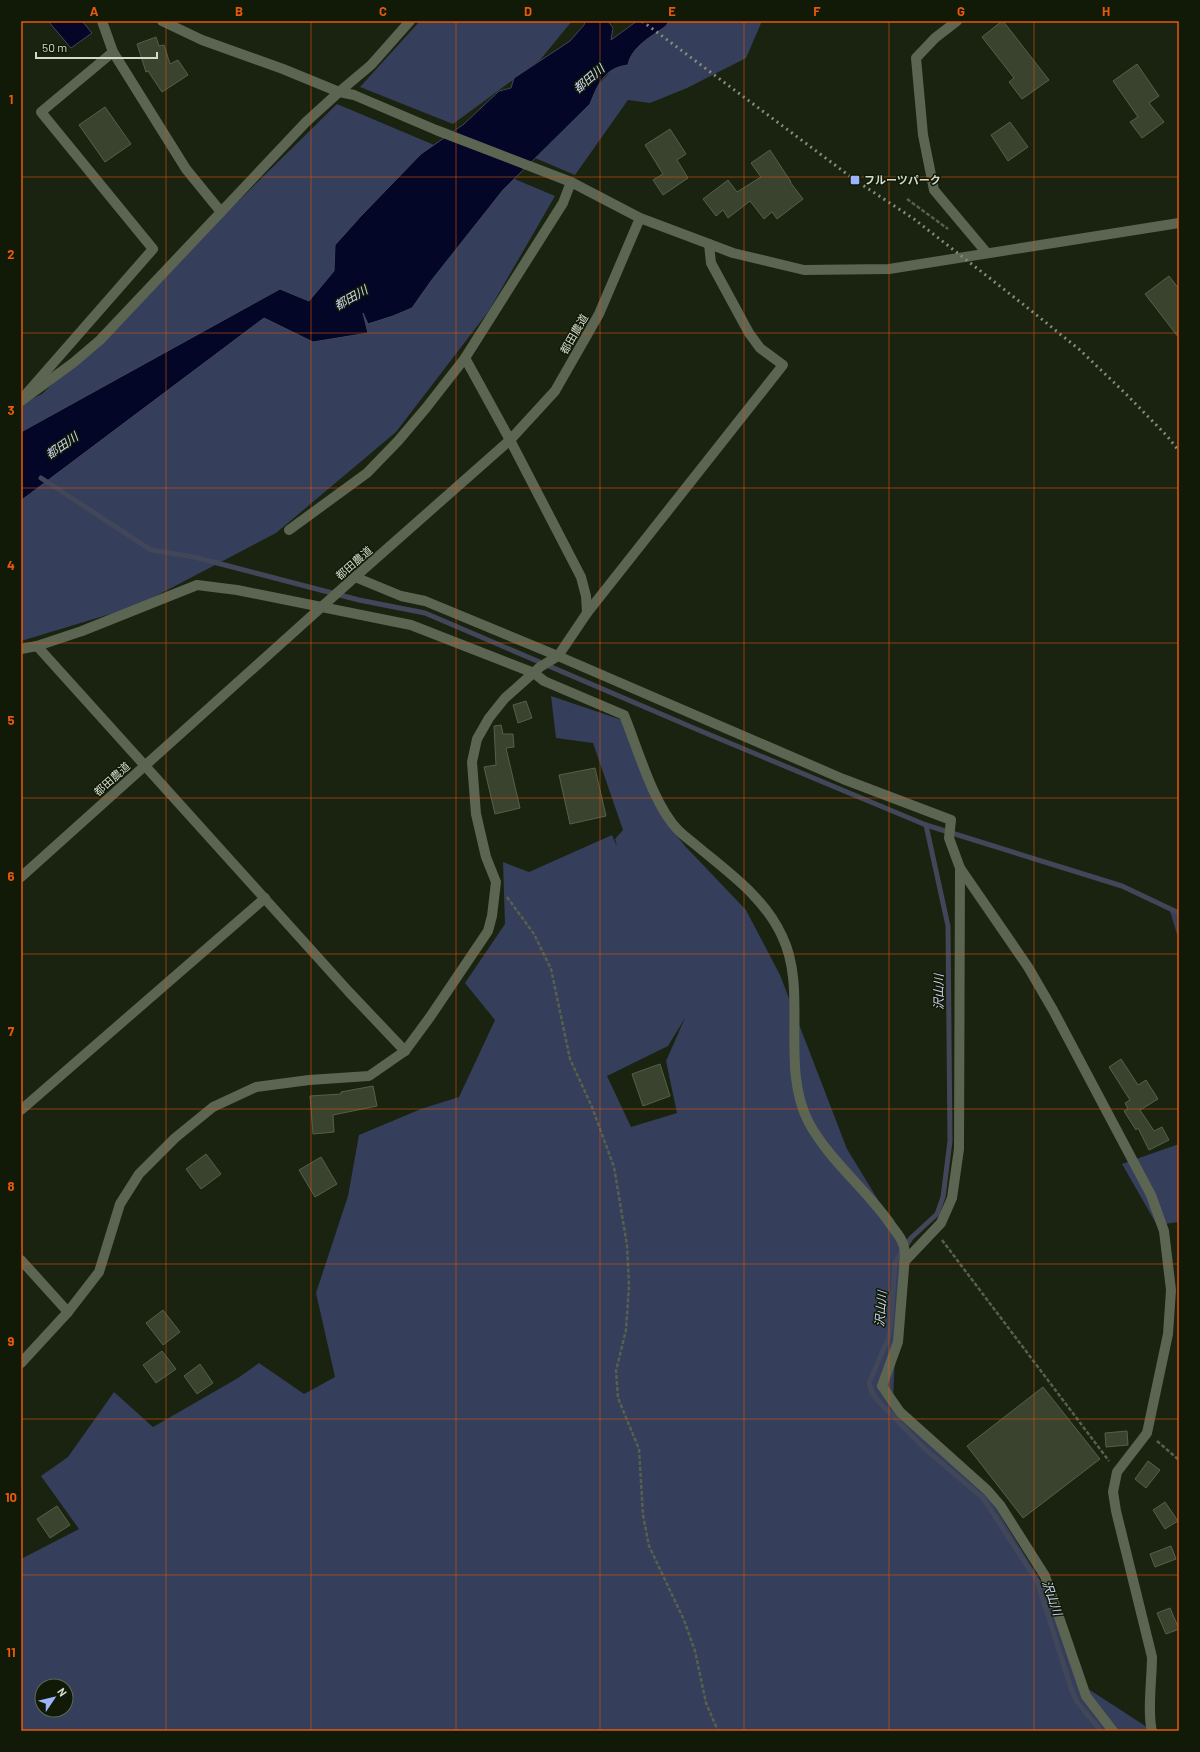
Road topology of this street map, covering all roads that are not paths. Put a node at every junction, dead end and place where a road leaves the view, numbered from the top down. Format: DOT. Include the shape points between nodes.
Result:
graph roads {
  1 [pos="102,21"];
  2 [pos="162,21"];
  3 [pos="410,21"];
  4 [pos="957,21"];
  5 [pos="113,52"];
  6 [pos="339,92"];
  7 [pos="571,182"];
  8 [pos="221,212"];
  9 [pos="640,218"];
  10 [pos="1179,223"];
  11 [pos="709,244"];
  12 [pos="986,252"];
  13 [pos="465,358"];
  14 [pos="21,400"];
  15 [pos="510,440"];
  16 [pos="289,530"];
  17 [pos="355,577"];
  18 [pos="324,605"];
  19 [pos="587,613"];
  20 [pos="37,646"];
  21 [pos="21,649"];
  22 [pos="555,657"];
  23 [pos="537,670"];
  24 [pos="146,765"];
  25 [pos="960,868"];
  26 [pos="21,877"];
  27 [pos="264,898"];
  28 [pos="405,1051"];
  29 [pos="21,1110"];
  30 [pos="904,1259"];
  31 [pos="21,1260"];
  32 [pos="68,1312"];
  33 [pos="21,1363"];
  34 [pos="1150,1730"];
  35 [pos="1113,1731"];
  1 -- 5 [label="street"];
  2 -- 6 [label="street" via="202,40"];
  3 -- 6 [label="street" via="371,66"];
  4 -- 12 [label="street" via="935,38 916,58 923,135 934,190"];
  5 -- 8 [label="street" via="186,169"];
  5 -- 14 [label="street" via="41,112 153,249"];
  6 -- 7 [label="street"];
  6 -- 8 [label="street" via="306,122"];
  7 -- 9 [label="street"];
  7 -- 13 [label="street" via="563,203"];
  8 -- 14 [label="street" via="100,340"];
  9 -- 11 [label="street"];
  9 -- 15 [label="street, 都田農道" via="599,314 555,391"];
  10 -- 12 [label="street"];
  11 -- 12 [label="street" via="733,253 804,270 889,269"];
  11 -- 19 [label="street" via="711,263 749,333 760,348 783,365"];
  13 -- 15 [label="street"];
  13 -- 16 [label="street" via="398,441 367,473"];
  15 -- 17 [label="street, 都田農道"];
  15 -- 19 [label="street" via="581,577"];
  17 -- 18 [label="street, 都田農道"];
  17 -- 22 [label="street" via="401,596 425,601"];
  18 -- 20 [label="street" via="197,585 82,631"];
  18 -- 23 [label="street" via="411,625"];
  18 -- 24 [label="street, 都田農道"];
  19 -- 22 [label="street"];
  20 -- 21 [label="street"];
  20 -- 24 [label="street"];
  22 -- 23 [label="street"];
  22 -- 25 [label="street" via="843,779 951,820 949,838"];
  23 -- 28 [label="street" via="505,698 489,718 478,739 472,762 476,814 486,857 496,882 488,931"];
  23 -- 30 [label="street" via="544,681 624,715 661,807 678,830 755,895 771,914 783,937 793,980 796,1082 802,1108 810,1125 830,1154 877,1205 903,1243"];
  24 -- 26 [label="street, 都田農道"];
  24 -- 27 [label="street"];
  25 -- 30 [label="street" via="959,1149 952,1198 941,1223"];
  25 -- 34 [label="street" via="1028,967 1053,1010 1151,1195 1164,1230 1171,1290 1168,1334 1147,1433 1118,1472 1113,1492 1152,1657"];
  27 -- 28 [label="street"];
  27 -- 29 [label="street"];
  28 -- 32 [label="street" via="369,1076 256,1087 213,1107 175,1138 139,1174 120,1204 99,1272"];
  30 -- 35 [label="street" via="898,1342 882,1386 900,1412 987,1490 1000,1505 1044,1576 1086,1696"];
  31 -- 32 [label="street"];
  32 -- 33 [label="street"];
}
